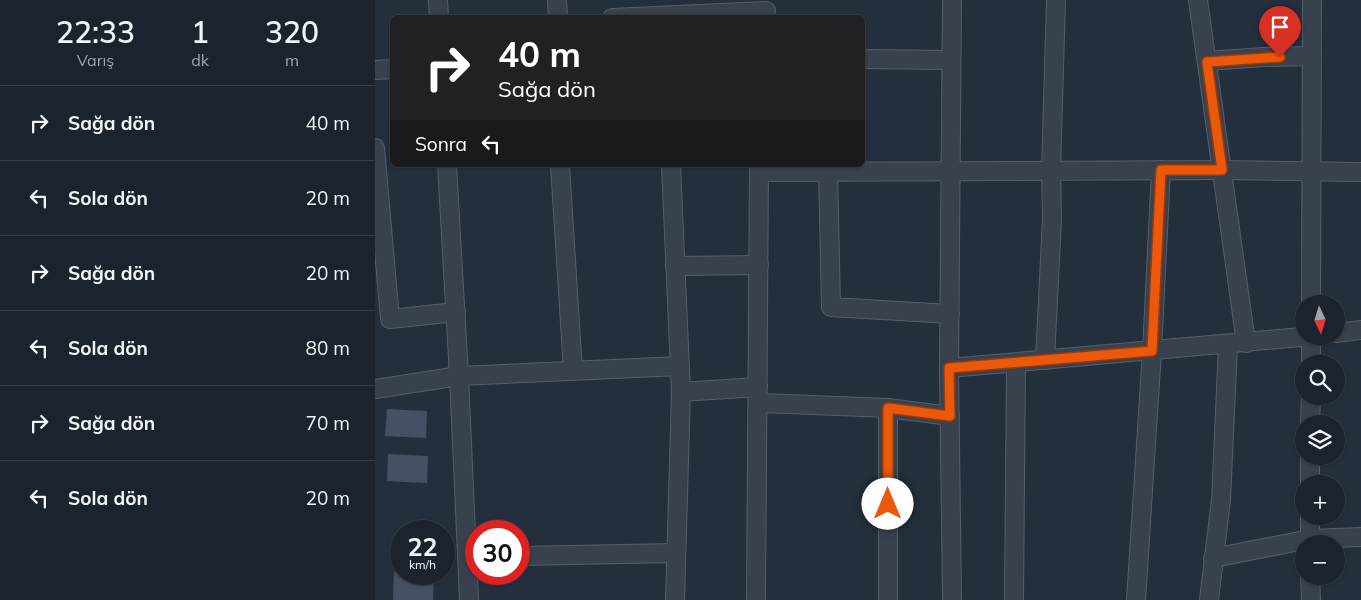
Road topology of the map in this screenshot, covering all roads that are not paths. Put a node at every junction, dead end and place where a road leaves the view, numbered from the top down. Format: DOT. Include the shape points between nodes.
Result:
graph roads {
  1 [pos="438,0"];
  2 [pos="557,0"];
  3 [pos="952,0"];
  4 [pos="1056,0"];
  5 [pos="1198,0"];
  6 [pos="1312,0"];
  7 [pos="767,10"];
  8 [pos="671,11"];
  9 [pos="439,15"];
  10 [pos="558,15"];
  11 [pos="637,15"];
  12 [pos="1312,56"];
  13 [pos="865,58"];
  14 [pos="951,60"];
  15 [pos="1207,62"];
  16 [pos="390,69"];
  17 [pos="375,70"];
  18 [pos="375,148"];
  19 [pos="447,167"];
  20 [pos="560,167"];
  21 [pos="671,167"];
  22 [pos="759,168"];
  23 [pos="1161,170"];
  24 [pos="1222,170"];
  25 [pos="950,171"];
  26 [pos="1051,171"];
  27 [pos="1311,171"];
  28 [pos="828,172"];
  29 [pos="1361,172"];
  30 [pos="759,265"];
  31 [pos="675,266"];
  32 [pos="1311,295"];
  33 [pos="456,312"];
  34 [pos="950,314"];
  35 [pos="1361,330"];
  36 [pos="1345,332"];
  37 [pos="1295,338"];
  38 [pos="1237,344"];
  39 [pos="1152,351"];
  40 [pos="1045,360"];
  41 [pos="1016,363"];
  42 [pos="680,366"];
  43 [pos="949,368"];
  44 [pos="573,371"];
  45 [pos="459,376"];
  46 [pos="375,389"];
  47 [pos="681,392"];
  48 [pos="759,395"];
  49 [pos="888,408"];
  50 [pos="950,416"];
  51 [pos="469,520"];
  52 [pos="1361,537"];
  53 [pos="1345,538"];
  54 [pos="1295,544"];
  55 [pos="677,553"];
  56 [pos="530,556"];
  57 [pos="1213,558"];
  58 [pos="470,585"];
  59 [pos="1311,585"];
  60 [pos="469,600"];
  61 [pos="675,600"];
  62 [pos="756,600"];
  63 [pos="888,600"];
  64 [pos="952,600"];
  65 [pos="1014,600"];
  66 [pos="1136,600"];
  67 [pos="1209,600"];
  68 [pos="1311,600"];
  1 -- 9 [label="street"];
  2 -- 10 [label="street"];
  3 -- 14 [label="street"];
  4 -- 26 [label="street"];
  5 -- 15 [label="street"];
  6 -- 12 [label="street"];
  7 -- 8 [label="street"];
  8 -- 11 [label="street"];
  12 -- 15 [label="street"];
  12 -- 27 [label="street"];
  13 -- 14 [label="street"];
  14 -- 25 [label="street"];
  15 -- 24 [label="street"];
  16 -- 17 [label="street"];
  18 -- 33 [label="street" via="390,319"];
  19 -- 33 [label="street"];
  20 -- 44 [label="street"];
  21 -- 31 [label="street"];
  22 -- 28 [label="street"];
  22 -- 30 [label="street"];
  23 -- 24 [label="street"];
  23 -- 26 [label="street"];
  23 -- 39 [label="street"];
  24 -- 27 [label="street"];
  24 -- 38 [label="street"];
  25 -- 26 [label="street"];
  25 -- 28 [label="street"];
  25 -- 34 [label="street"];
  26 -- 40 [label="street" via="1053,218"];
  27 -- 29 [label="street"];
  27 -- 32 [label="street"];
  28 -- 34 [label="street" via="831,307"];
  30 -- 31 [label="street"];
  30 -- 48 [label="street"];
  31 -- 42 [label="street"];
  33 -- 45 [label="street"];
  34 -- 43 [label="street"];
  35 -- 36 [label="street"];
  37 -- 38 [label="street"];
  38 -- 39 [label="street"];
  38 -- 57 [label="street"];
  39 -- 40 [label="street"];
  39 -- 66 [label="street"];
  40 -- 41 [label="street"];
  41 -- 43 [label="street"];
  41 -- 65 [label="street"];
  42 -- 44 [label="street"];
  42 -- 47 [label="street"];
  43 -- 50 [label="street"];
  44 -- 45 [label="street"];
  45 -- 46 [label="street"];
  45 -- 51 [label="street"];
  47 -- 48 [label="street"];
  47 -- 55 [label="street"];
  48 -- 49 [label="street"];
  48 -- 62 [label="street"];
  49 -- 50 [label="street"];
  49 -- 63 [label="street"];
  50 -- 64 [label="street"];
  52 -- 53 [label="street"];
  54 -- 57 [label="street"];
  55 -- 56 [label="street"];
  55 -- 61 [label="street"];
  57 -- 67 [label="street"];
  58 -- 60 [label="street"];
  59 -- 68 [label="street"];
}
